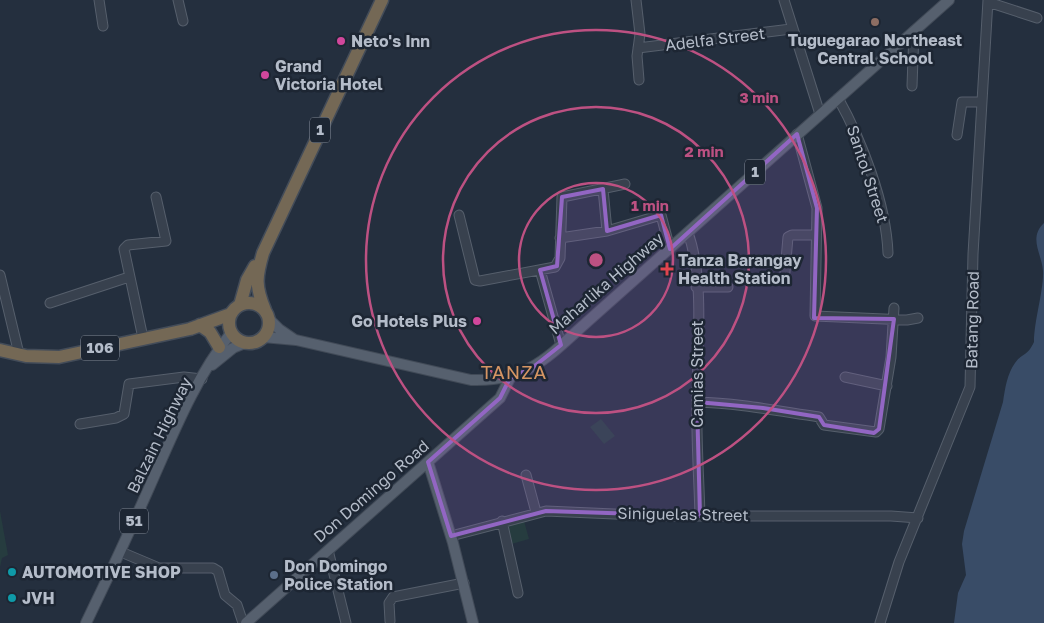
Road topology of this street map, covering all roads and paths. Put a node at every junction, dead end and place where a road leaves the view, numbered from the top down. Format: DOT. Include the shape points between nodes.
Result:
graph roads {
  1 [pos="99,0"];
  2 [pos="178,0"];
  3 [pos="382,0"];
  4 [pos="636,0"];
  5 [pos="784,0"];
  6 [pos="949,0"];
  7 [pos="988,1"];
  8 [pos="1037,18"];
  9 [pos="183,21"];
  10 [pos="103,26"];
  11 [pos="791,29"];
  12 [pos="914,32"];
  13 [pos="638,48"];
  14 [pos="639,80"];
  15 [pos="912,86"];
  16 [pos="838,98"];
  17 [pos="982,102"];
  18 [pos="820,114"];
  19 [pos="797,134"];
  20 [pos="957,134"];
  21 [pos="625,184"];
  22 [pos="603,189"];
  23 [pos="156,197"];
  24 [pos="459,214"];
  25 [pos="607,231"];
  26 [pos="688,233"];
  27 [pos="815,235"];
  28 [pos="560,238"];
  29 [pos="670,249"];
  30 [pos="263,253"];
  31 [pos="888,254"];
  32 [pos="540,270"];
  33 [pos="785,272"];
  34 [pos="0,275"];
  35 [pos="129,277"];
  36 [pos="696,287"];
  37 [pos="728,287"];
  38 [pos="50,303"];
  39 [pos="240,305"];
  40 [pos="894,308"];
  41 [pos="231,314"];
  42 [pos="266,314"];
  43 [pos="918,318"];
  44 [pos="894,319"];
  45 [pos="200,325"];
  46 [pos="230,331"];
  47 [pos="263,337"];
  48 [pos="143,338"];
  49 [pos="296,340"];
  50 [pos="245,342"];
  51 [pos="561,345"];
  52 [pos="219,347"];
  53 [pos="0,350"];
  54 [pos="19,354"];
  55 [pos="208,369"];
  56 [pos="845,377"];
  57 [pos="510,378"];
  58 [pos="202,379"];
  59 [pos="887,386"];
  60 [pos="697,402"];
  61 [pos="80,424"];
  62 [pos="428,462"];
  63 [pos="526,475"];
  64 [pos="536,512"];
  65 [pos="700,516"];
  66 [pos="918,518"];
  67 [pos="502,521"];
  68 [pos="451,536"];
  69 [pos="328,550"];
  70 [pos="121,552"];
  71 [pos="464,583"];
  72 [pos="518,593"];
  73 [pos="390,621"];
  74 [pos="86,623"];
  75 [pos="244,623"];
  76 [pos="346,623"];
  77 [pos="473,623"];
  78 [pos="880,623"];
  1 -- 10 [label="street"];
  2 -- 9 [label="street"];
  3 -- 30 [label="highway, 1"];
  4 -- 13 [label="street" via="640,34"];
  5 -- 11 [label="street"];
  6 -- 12 [label="main road, Maharlika Highway / 1"];
  7 -- 8 [label="street"];
  7 -- 17 [label="street, Batang Road"];
  11 -- 13 [label="street, Adelfa Street"];
  11 -- 18 [label="street"];
  12 -- 15 [label="street"];
  12 -- 16 [label="main road, Maharlika Highway / 1"];
  13 -- 14 [label="street"];
  16 -- 18 [label="main road, Maharlika Highway / 1"];
  16 -- 31 [label="street, Santol Street" via="859,143 882,210"];
  17 -- 20 [label="street" via="962,102"];
  17 -- 66 [label="street, Batang Road" via="973,254 970,387"];
  18 -- 19 [label="main road, Maharlika Highway / 1"];
  19 -- 26 [label="main road, Maharlika Highway / 1"];
  19 -- 27 [label="street" via="817,208"];
  21 -- 22 [label="street"];
  22 -- 25 [label="street"];
  22 -- 28 [label="street" via="562,197"];
  23 -- 35 [label="street" via="166,242 128,245 124,249"];
  24 -- 32 [label="street" via="475,280"];
  25 -- 28 [label="street"];
  25 -- 29 [label="street" via="661,215"];
  26 -- 29 [label="main road, Maharlika Highway / 1"];
  26 -- 36 [label="street, Camias Street" via="694,252"];
  27 -- 33 [label="street" via="792,234 788,237"];
  27 -- 44 [label="street" via="814,314 818,318"];
  28 -- 32 [label="street" via="557,265"];
  29 -- 51 [label="main road, Maharlika Highway / 1"];
  30 -- 39 [label="highway, 1" via="247,280"];
  30 -- 42 [label="highway, 1" via="256,277"];
  32 -- 51 [label="street"];
  34 -- 54 [label="street"];
  35 -- 38 [label="street"];
  35 -- 48 [label="street"];
  36 -- 37 [label="street"];
  36 -- 60 [label="street, Camias Street"];
  39 -- 41 [label="highway, 1"];
  39 -- 42 [label="highway, 1" via="253,303"];
  40 -- 44 [label="street"];
  41 -- 45 [label="highway, 106"];
  41 -- 46 [label="highway"];
  42 -- 47 [label="highway" via="268,330"];
  42 -- 49 [label="main road, Maharlika Highway / 1" via="278,329"];
  43 -- 44 [label="street"];
  44 -- 59 [label="street"];
  45 -- 46 [label="highway, 106"];
  45 -- 48 [label="highway, 106"];
  45 -- 52 [label="highway" via="210,332"];
  46 -- 50 [label="highway"];
  46 -- 52 [label="main road, 51"];
  47 -- 49 [label="main road, Maharlika Highway / 1"];
  47 -- 50 [label="highway, 1"];
  48 -- 54 [label="highway, 106" via="59,357"];
  49 -- 57 [label="main road, Maharlika Highway / 1" via="471,380"];
  50 -- 55 [label="main road, 51"];
  51 -- 57 [label="main road, Maharlika Highway / 1" via="532,368"];
  52 -- 55 [label="main road, 51"];
  53 -- 54 [label="highway, 106"];
  55 -- 58 [label="main road, Balzain Highway / 51"];
  56 -- 59 [label="street"];
  57 -- 62 [label="main road, Don Domingo Road" via="500,398"];
  58 -- 61 [label="street" via="129,384 124,414"];
  58 -- 70 [label="main road, Balzain Highway / 51" via="182,414"];
  59 -- 60 [label="street" via="879,429 874,433 824,425 819,417 728,403"];
  60 -- 65 [label="street, Camias Street"];
  62 -- 68 [label="main road"];
  62 -- 69 [label="main road, Don Domingo Road"];
  63 -- 64 [label="street"];
  64 -- 65 [label="street, Siniguelas Street"];
  64 -- 67 [label="street, Siniguelas Street"];
  65 -- 66 [label="street, Siniguelas Street"];
  66 -- 78 [label="street, Batang Road"];
  67 -- 68 [label="street, Siniguelas Street"];
  67 -- 72 [label="street"];
  68 -- 71 [label="main road"];
  69 -- 75 [label="main road, Don Domingo Road"];
  69 -- 76 [label="street"];
  70 -- 74 [label="main road, Balzain Highway / 51"];
  70 -- 75 [label="street" via="159,568 213,568 218,571 225,595 237,605"];
  71 -- 73 [label="street" via="393,597 389,603"];
  71 -- 77 [label="main road"];
}
